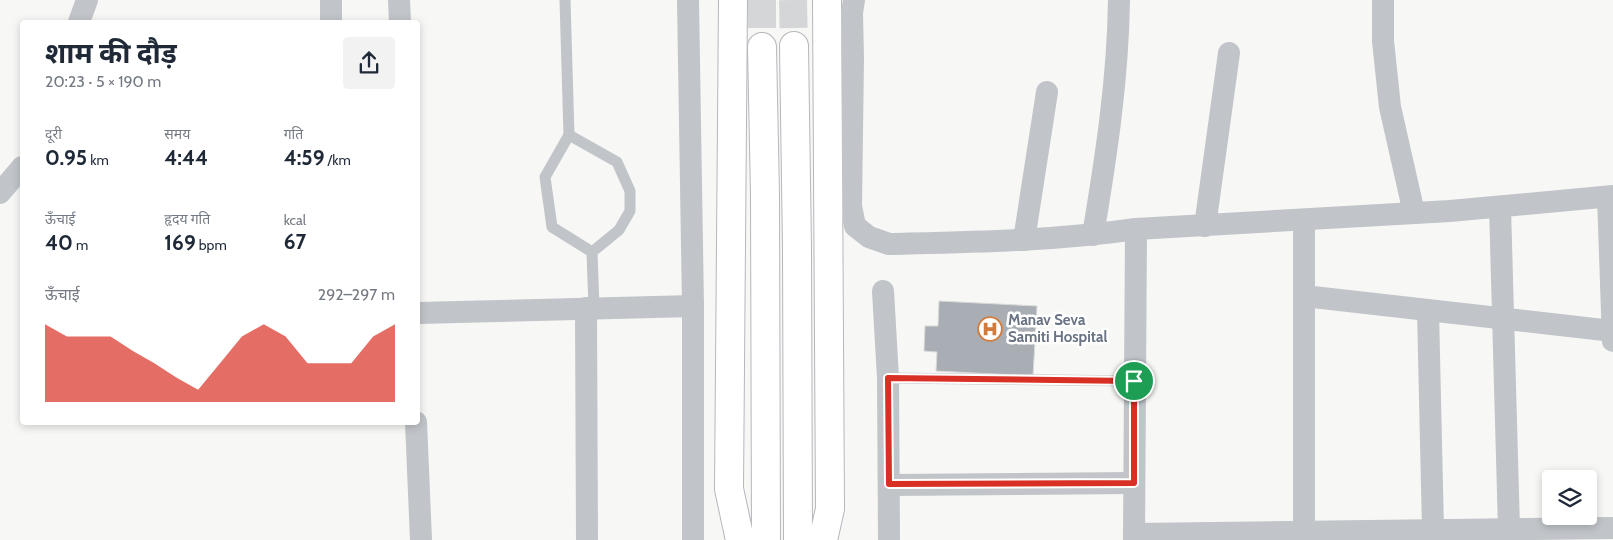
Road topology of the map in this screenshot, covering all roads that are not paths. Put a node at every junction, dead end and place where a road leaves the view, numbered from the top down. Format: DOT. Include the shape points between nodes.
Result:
graph roads {
  1 [pos="87,0"];
  2 [pos="331,0"];
  3 [pos="399,0"];
  4 [pos="564,0"];
  5 [pos="688,0"];
  6 [pos="733,0"];
  7 [pos="827,0"];
  8 [pos="854,0"];
  9 [pos="1119,0"];
  10 [pos="1383,0"];
  11 [pos="80,20"];
  12 [pos="331,20"];
  13 [pos="400,20"];
  14 [pos="794,46"];
  15 [pos="762,47"];
  16 [pos="1229,53"];
  17 [pos="1047,92"];
  18 [pos="569,135"];
  19 [pos="20,172"];
  20 [pos="0,193"];
  21 [pos="1610,197"];
  22 [pos="1500,207"];
  23 [pos="1414,213"];
  24 [pos="1304,220"];
  25 [pos="1206,226"];
  26 [pos="1136,230"];
  27 [pos="1093,235"];
  28 [pos="1024,240"];
  29 [pos="592,252"];
  30 [pos="883,291"];
  31 [pos="1304,296"];
  32 [pos="692,306"];
  33 [pos="590,308"];
  34 [pos="1428,311"];
  35 [pos="420,313"];
  36 [pos="1504,319"];
  37 [pos="1613,331"];
  38 [pos="1613,341"];
  39 [pos="888,378"];
  40 [pos="1134,381"];
  41 [pos="416,425"];
  42 [pos="1134,483"];
  43 [pos="889,484"];
  44 [pos="1613,528"];
  45 [pos="1509,529"];
  46 [pos="1433,530"];
  47 [pos="1304,532"];
  48 [pos="1134,537"];
  49 [pos="420,540"];
  50 [pos="587,540"];
  51 [pos="693,540"];
  52 [pos="740,540"];
  53 [pos="766,540"];
  54 [pos="798,540"];
  55 [pos="823,540"];
  56 [pos="889,540"];
  1 -- 11 [label="street"];
  2 -- 12 [label="street"];
  3 -- 13 [label="street"];
  4 -- 18 [label="lane"];
  5 -- 32 [label="street"];
  6 -- 52 [label="street" via="729,489"];
  7 -- 55 [label="street" via="830,509"];
  8 -- 28 [label="street" via="851,206 855,226 869,237 889,244"];
  9 -- 27 [label="street" via="1110,130"];
  10 -- 23 [label="street" via="1383,41 1390,107"];
  14 -- 54 [label="street"];
  15 -- 53 [label="street"];
  16 -- 25 [label="street"];
  17 -- 28 [label="street"];
  18 -- 29 [label="lane" via="545,177 552,227"];
  18 -- 29 [label="lane" via="617,162 630,191 630,212 619,230"];
  19 -- 20 [label="street"];
  21 -- 22 [label="street"];
  21 -- 37 [label="street"];
  22 -- 23 [label="street"];
  22 -- 36 [label="street"];
  23 -- 24 [label="street"];
  24 -- 25 [label="street"];
  24 -- 31 [label="street"];
  25 -- 26 [label="street"];
  26 -- 27 [label="street"];
  26 -- 40 [label="street"];
  27 -- 28 [label="street"];
  29 -- 33 [label="lane"];
  30 -- 39 [label="street"];
  31 -- 34 [label="street"];
  31 -- 47 [label="street"];
  32 -- 33 [label="street"];
  32 -- 51 [label="street"];
  33 -- 35 [label="street"];
  33 -- 50 [label="street"];
  34 -- 36 [label="street"];
  34 -- 46 [label="street"];
  36 -- 37 [label="street"];
  36 -- 45 [label="street"];
  37 -- 38 [label="street"];
  39 -- 40 [label="lane"];
  39 -- 43 [label="street"];
  40 -- 42 [label="street"];
  41 -- 49 [label="street"];
  42 -- 43 [label="street"];
  42 -- 48 [label="street"];
  43 -- 56 [label="street"];
  44 -- 45 [label="street"];
  45 -- 46 [label="street"];
  46 -- 47 [label="street"];
  47 -- 48 [label="street"];
}
